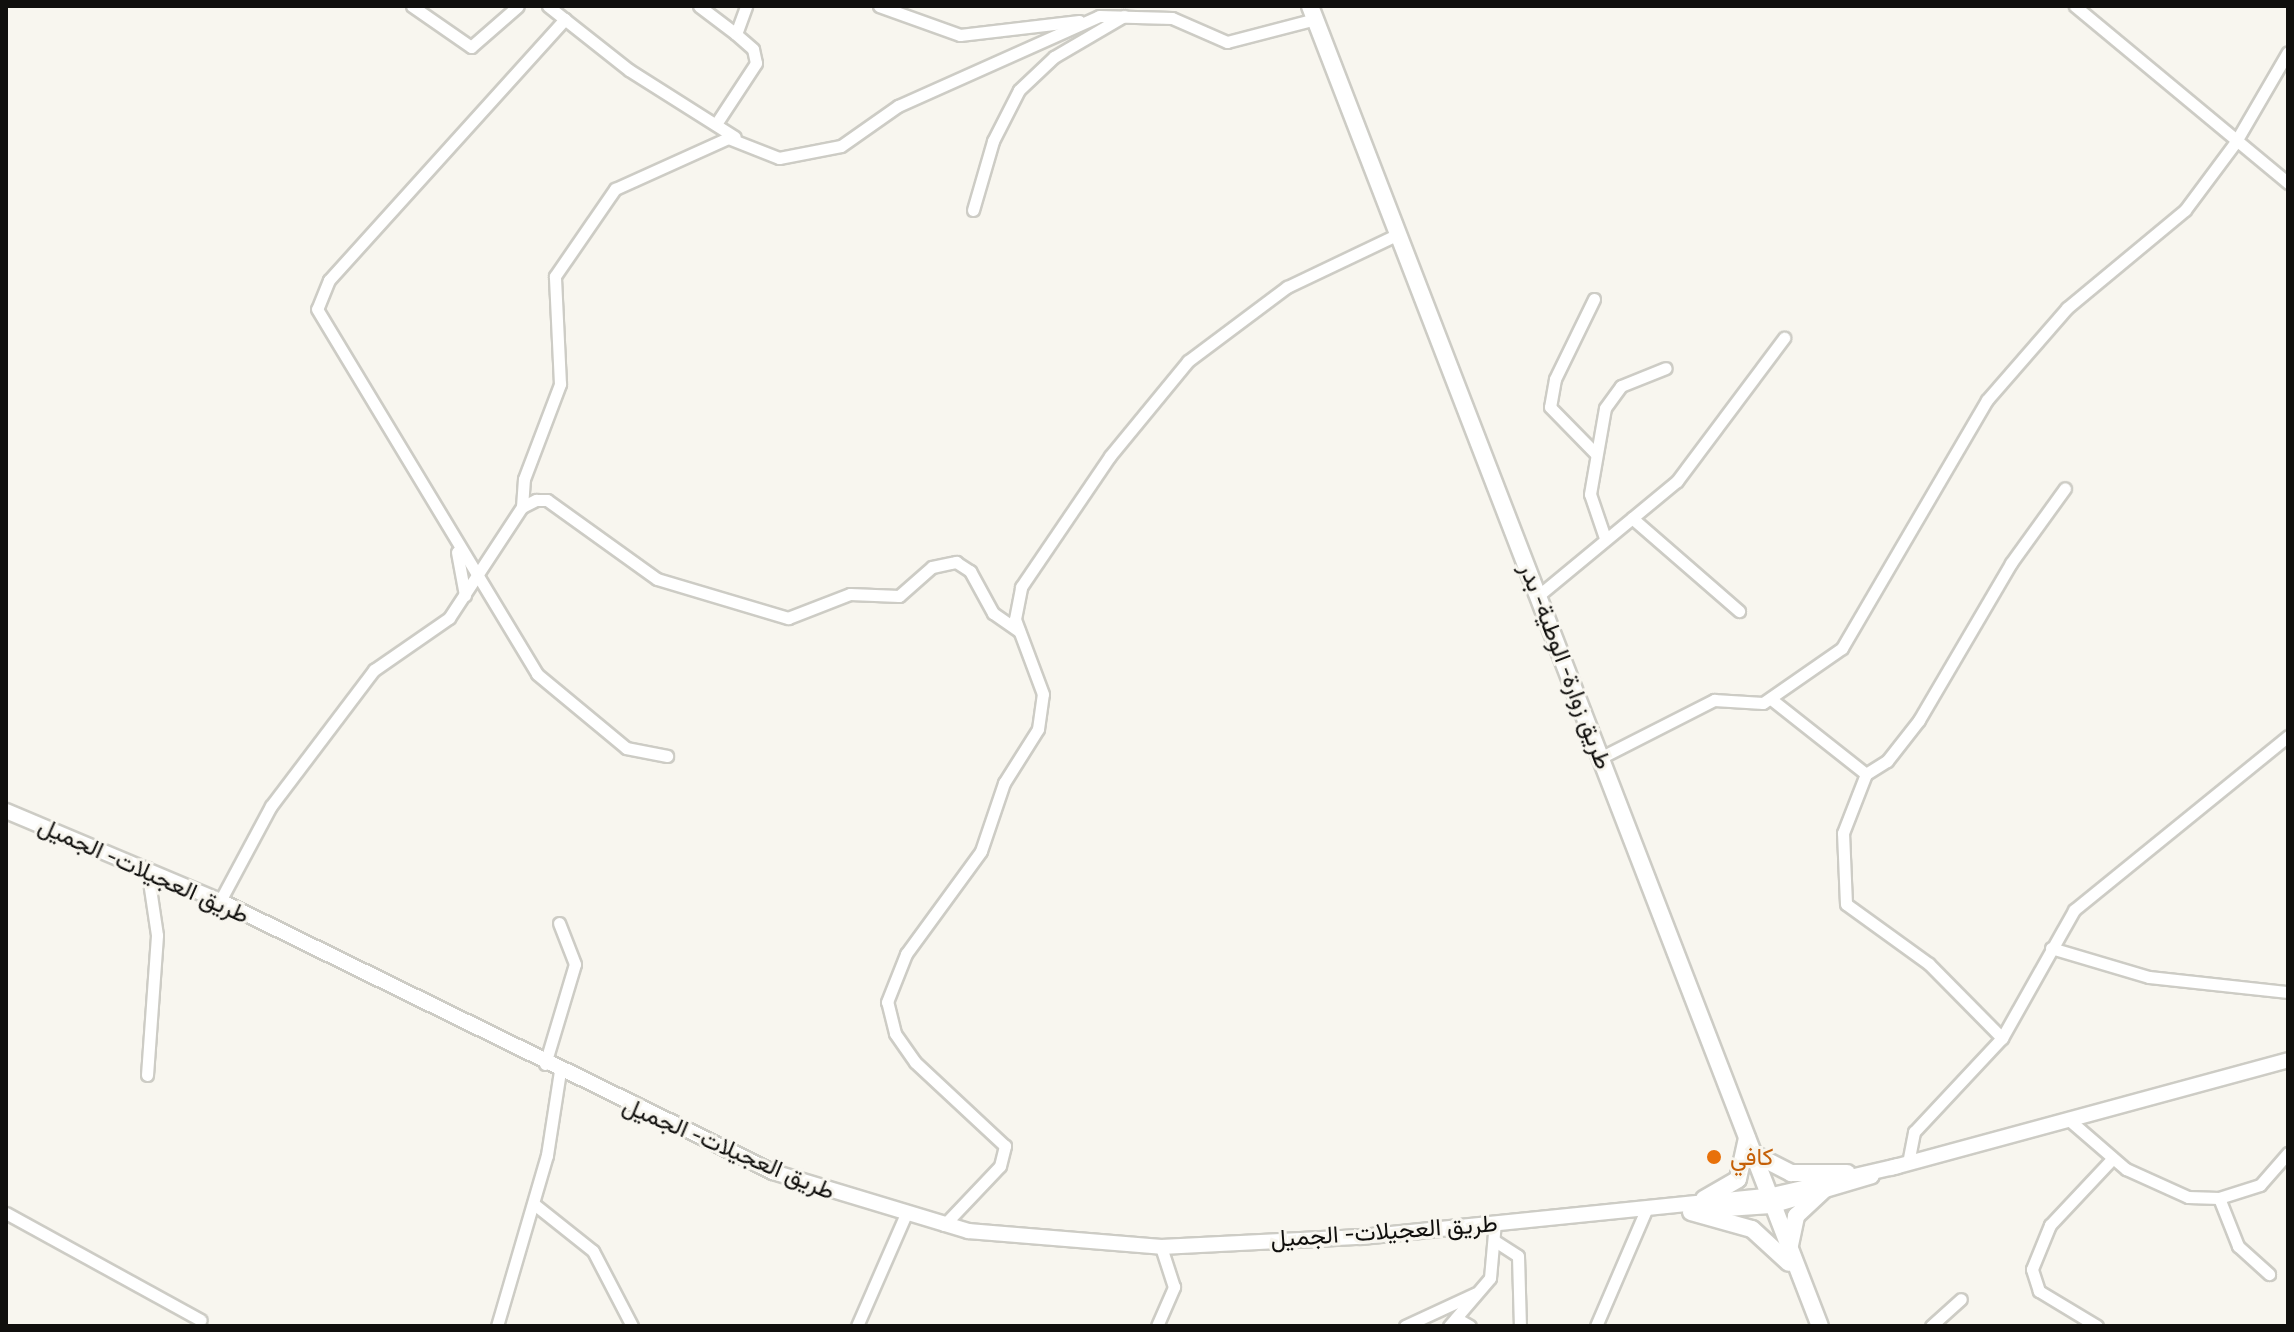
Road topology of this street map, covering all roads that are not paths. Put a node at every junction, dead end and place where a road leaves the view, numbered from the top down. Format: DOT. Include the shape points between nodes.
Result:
graph roads {
  1 [pos="412,6"];
  2 [pos="518,6"];
  3 [pos="548,6"];
  4 [pos="699,6"];
  5 [pos="746,6"];
  6 [pos="879,6"];
  7 [pos="2075,6"];
  8 [pos="1131,12"];
  9 [pos="1312,12"];
  10 [pos="565,19"];
  11 [pos="1083,21"];
  12 [pos="736,34"];
  13 [pos="2288,52"];
  14 [pos="716,124"];
  15 [pos="735,137"];
  16 [pos="2235,143"];
  17 [pos="2288,183"];
  18 [pos="973,210"];
  19 [pos="1398,234"];
  20 [pos="1594,299"];
  21 [pos="1784,338"];
  22 [pos="1666,368"];
  23 [pos="1596,454"];
  24 [pos="524,479"];
  25 [pos="2065,488"];
  26 [pos="547,500"];
  27 [pos="522,507"];
  28 [pos="1632,518"];
  29 [pos="1605,538"];
  30 [pos="456,551"];
  31 [pos="475,578"];
  32 [pos="465,595"];
  33 [pos="1539,595"];
  34 [pos="1739,611"];
  35 [pos="1019,631"];
  36 [pos="1771,699"];
  37 [pos="2288,736"];
  38 [pos="667,756"];
  39 [pos="1602,757"];
  40 [pos="1866,774"];
  41 [pos="6,811"];
  42 [pos="147,868"];
  43 [pos="220,901"];
  44 [pos="559,923"];
  45 [pos="2051,948"];
  46 [pos="2288,992"];
  47 [pos="2002,1038"];
  48 [pos="2288,1060"];
  49 [pos="545,1064"];
  50 [pos="560,1071"];
  51 [pos="147,1075"];
  52 [pos="2068,1119"];
  53 [pos="1750,1144"];
  54 [pos="2288,1153"];
  55 [pos="2112,1159"];
  56 [pos="1903,1164"];
  57 [pos="1847,1173"];
  58 [pos="1823,1191"];
  59 [pos="2219,1198"];
  60 [pos="1704,1199"];
  61 [pos="1770,1201"];
  62 [pos="534,1204"];
  63 [pos="1650,1209"];
  64 [pos="1691,1212"];
  65 [pos="6,1213"];
  66 [pos="905,1216"];
  67 [pos="1495,1222"];
  68 [pos="944,1225"];
  69 [pos="1495,1241"];
  70 [pos="1161,1247"];
  71 [pos="1795,1265"];
  72 [pos="2269,1274"];
  73 [pos="1481,1292"];
  74 [pos="1961,1299"];
  75 [pos="201,1320"];
  76 [pos="1452,1322"];
  77 [pos="497,1326"];
  78 [pos="632,1326"];
  79 [pos="857,1326"];
  80 [pos="1157,1326"];
  81 [pos="1405,1326"];
  82 [pos="1470,1326"];
  83 [pos="1520,1326"];
  84 [pos="1596,1326"];
  85 [pos="1820,1326"];
  86 [pos="1931,1326"];
  87 [pos="2097,1326"];
  1 -- 2 [label="street" via="471,47"];
  3 -- 10 [label="street"];
  4 -- 12 [label="street"];
  5 -- 12 [label="street"];
  6 -- 11 [label="street" via="960,35 1050,19"];
  7 -- 16 [label="street"];
  8 -- 9 [label="street" via="1172,18 1227,42"];
  8 -- 11 [label="street"];
  8 -- 18 [label="street" via="1054,57 1019,90 993,141"];
  9 -- 19 [label="highway, طريق زوارة- الوطية- بدر"];
  10 -- 14 [label="street" via="629,70"];
  10 -- 30 [label="street" via="478,108 317,301"];
  11 -- 15 [label="street" via="887,111 841,146 779,158"];
  12 -- 14 [label="street" via="753,49 756,63"];
  13 -- 16 [label="street"];
  14 -- 15 [label="street"];
  15 -- 24 [label="street" via="615,189 561,265 553,284 560,384"];
  16 -- 17 [label="street"];
  16 -- 36 [label="street" via="2165,231 2090,287 2018,360 1965,432 1850,636"];
  19 -- 33 [label="highway, طريق زوارة- الوطية- بدر"];
  19 -- 35 [label="street" via="1268,298 1168,382 1041,552 1016,600"];
  20 -- 23 [label="street" via="1555,379 1550,407"];
  21 -- 28 [label="street" via="1693,463"];
  22 -- 23 [label="street" via="1612,394"];
  23 -- 29 [label="street" via="1591,506"];
  24 -- 26 [label="street"];
  24 -- 27 [label="street"];
  25 -- 40 [label="street" via="1919,720 1887,761"];
  26 -- 27 [label="street"];
  26 -- 35 [label="street" via="657,579 788,618 850,594 899,596 932,567 956,562 970,571 993,613"];
  27 -- 31 [label="street"];
  28 -- 29 [label="street"];
  28 -- 34 [label="street"];
  29 -- 33 [label="street"];
  30 -- 31 [label="street"];
  30 -- 32 [label="street"];
  31 -- 32 [label="street"];
  31 -- 38 [label="street" via="550,687 626,748"];
  32 -- 43 [label="street" via="432,634 391,651 374,670 271,806"];
  33 -- 39 [label="highway, طريق زوارة- الوطية- بدر"];
  35 -- 68 [label="street" via="1043,694 1038,729 1004,783 976,859 906,954 887,1002 895,1033 915,1062 1005,1146 1000,1166"];
  36 -- 39 [label="street" via="1714,700"];
  36 -- 40 [label="street"];
  37 -- 45 [label="street" via="2113,874 2074,910"];
  39 -- 53 [label="highway, طريق زوارة- الوطية- بدر"];
  40 -- 47 [label="street" via="1845,820 1840,890 1846,904 1929,964"];
  41 -- 42 [label="main road, طريق العجيلات- الجميل"];
  42 -- 43 [label="main road, طريق العجيلات- الجميل"];
  42 -- 51 [label="street" via="157,935"];
  43 -- 49 [label="main road, طريق العجيلات- الجميل"];
  44 -- 49 [label="street" via="575,964"];
  45 -- 46 [label="street" via="2149,977"];
  45 -- 47 [label="street"];
  47 -- 56 [label="street" via="1920,1123"];
  48 -- 52 [label="main road"];
  49 -- 50 [label="main road, طريق العجيلات- الجميل"];
  50 -- 62 [label="street"];
  50 -- 66 [label="main road, طريق العجيلات- الجميل" via="773,1172"];
  52 -- 55 [label="street"];
  52 -- 56 [label="main road"];
  53 -- 57 [label="highway" via="1791,1173"];
  53 -- 60 [label="highway" via="1738,1179"];
  53 -- 61 [label="highway, طريق زوارة- الوطية- بدر"];
  54 -- 59 [label="street" via="2260,1185"];
  55 -- 59 [label="street" via="2172,1193"];
  55 -- 87 [label="street" via="2050,1225 2032,1269 2039,1291"];
  56 -- 57 [label="main road"];
  56 -- 58 [label="main road"];
  57 -- 61 [label="main road"];
  58 -- 61 [label="main road"];
  58 -- 71 [label="highway" via="1793,1222"];
  59 -- 72 [label="street" via="2238,1246"];
  60 -- 61 [label="main road"];
  60 -- 63 [label="main road"];
  61 -- 64 [label="main road"];
  61 -- 71 [label="highway, طريق زوارة- الوطية- بدر"];
  62 -- 77 [label="street"];
  62 -- 78 [label="street" via="593,1251"];
  63 -- 64 [label="main road"];
  63 -- 67 [label="main road, طريق العجيلات- الجميل"];
  63 -- 84 [label="street"];
  64 -- 71 [label="highway" via="1752,1229"];
  65 -- 75 [label="street"];
  66 -- 68 [label="main road, طريق العجيلات- الجميل"];
  66 -- 79 [label="street"];
  67 -- 69 [label="street"];
  67 -- 70 [label="main road, طريق العجيلات- الجميل"];
  68 -- 70 [label="main road, طريق العجيلات- الجميل" via="1073,1244"];
  69 -- 73 [label="street"];
  69 -- 83 [label="street" via="1518,1256"];
  70 -- 80 [label="street" via="1174,1287"];
  71 -- 85 [label="highway, طريق زوارة- الوطية- بدر"];
  73 -- 76 [label="street"];
  73 -- 81 [label="street"];
  74 -- 86 [label="street"];
  76 -- 82 [label="street"];
}
